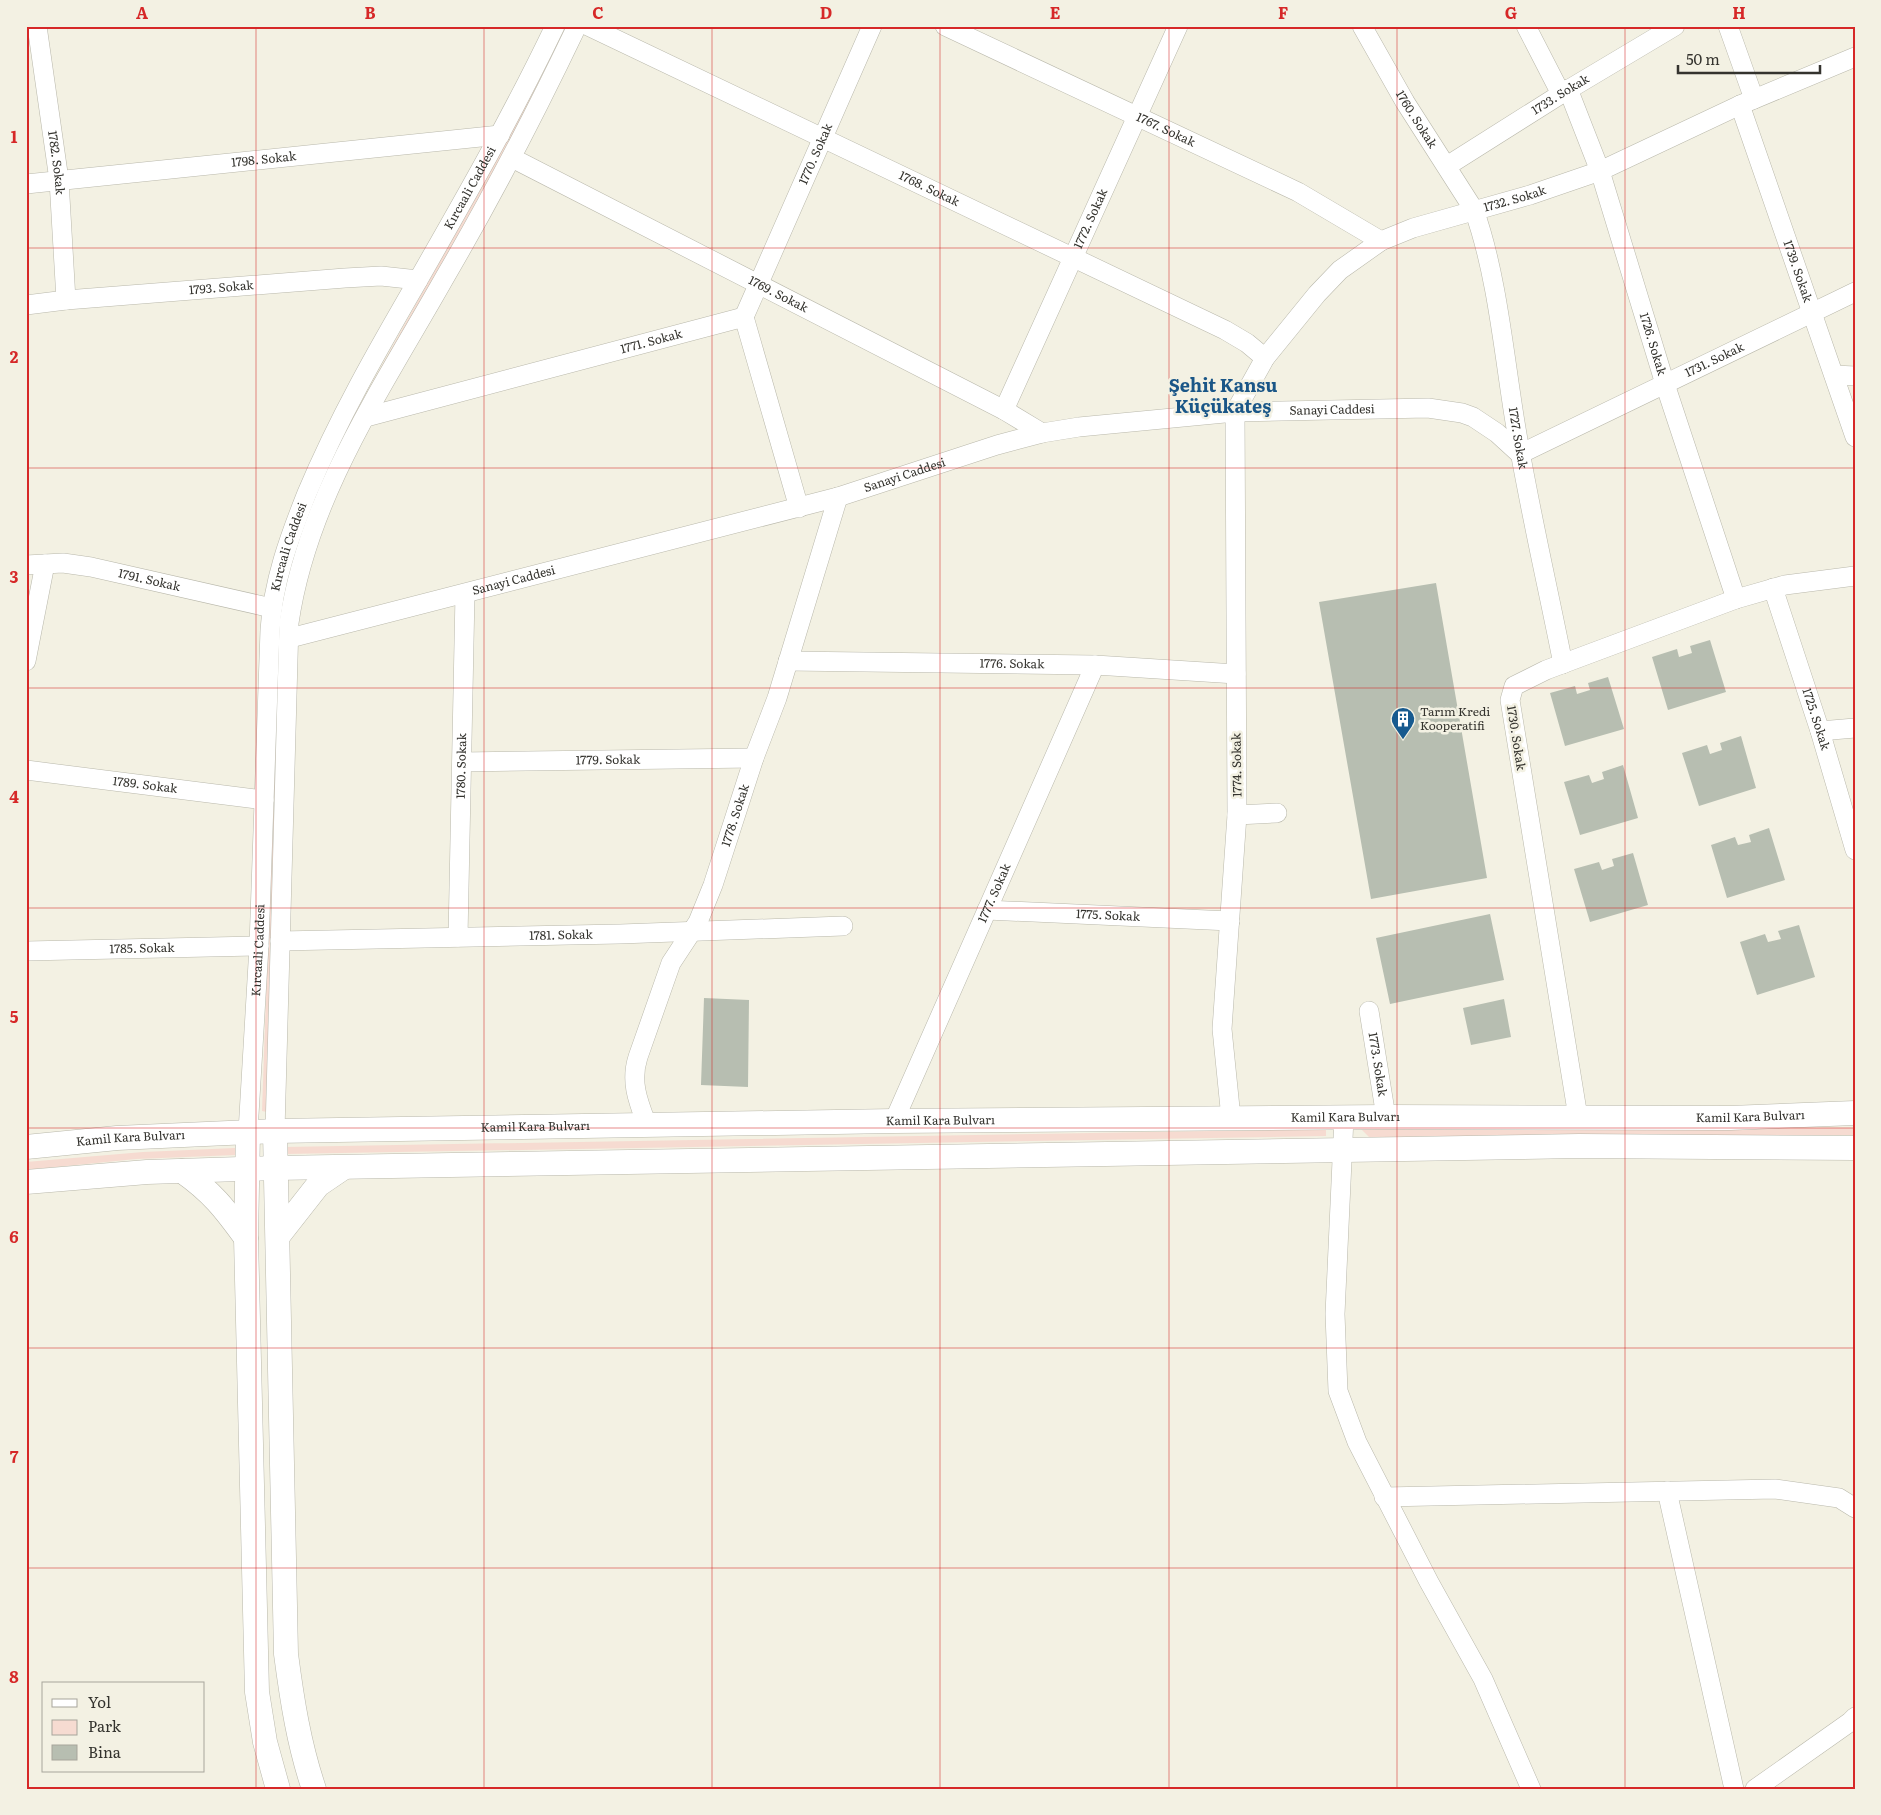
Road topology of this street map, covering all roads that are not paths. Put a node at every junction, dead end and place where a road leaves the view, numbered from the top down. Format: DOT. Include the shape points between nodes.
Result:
graph roads {
  1 [pos="37,26"];
  2 [pos="555,26"];
  3 [pos="577,26"];
  4 [pos="588,26"];
  5 [pos="872,26"];
  6 [pos="945,26"];
  7 [pos="1178,26"];
  8 [pos="1362,26"];
  9 [pos="1526,26"];
  10 [pos="1676,26"];
  11 [pos="1728,26"];
  12 [pos="1855,57"];
  13 [pos="1564,92"];
  14 [pos="1747,102"];
  15 [pos="1136,117"];
  16 [pos="500,135"];
  17 [pos="822,139"];
  18 [pos="512,158"];
  19 [pos="1447,166"];
  20 [pos="1600,171"];
  21 [pos="59,180"];
  22 [pos="26,184"];
  23 [pos="1474,210"];
  24 [pos="1381,240"];
  25 [pos="1072,258"];
  26 [pos="418,280"];
  27 [pos="760,283"];
  28 [pos="1855,292"];
  29 [pos="66,300"];
  30 [pos="26,305"];
  31 [pos="1812,313"];
  32 [pos="744,317"];
  33 [pos="1265,358"];
  34 [pos="1834,375"];
  35 [pos="1855,376"];
  36 [pos="1665,384"];
  37 [pos="1004,410"];
  38 [pos="1235,412"];
  39 [pos="366,417"];
  40 [pos="1042,433"];
  41 [pos="1855,438"];
  42 [pos="1520,454"];
  43 [pos="838,498"];
  44 [pos="799,508"];
  45 [pos="36,565"];
  46 [pos="1855,576"];
  47 [pos="1773,588"];
  48 [pos="465,594"];
  49 [pos="1736,599"];
  50 [pos="272,608"];
  51 [pos="290,638"];
  52 [pos="788,661"];
  53 [pos="26,662"];
  54 [pos="1563,664"];
  55 [pos="1095,665"];
  56 [pos="1236,674"];
  57 [pos="1855,728"];
  58 [pos="1820,732"];
  59 [pos="754,758"];
  60 [pos="462,762"];
  61 [pos="26,770"];
  62 [pos="264,800"];
  63 [pos="1276,813"];
  64 [pos="1237,815"];
  65 [pos="1855,850"];
  66 [pos="987,910"];
  67 [pos="1230,922"];
  68 [pos="843,926"];
  69 [pos="690,932"];
  70 [pos="458,937"];
  71 [pos="280,941"];
  72 [pos="259,946"];
  73 [pos="26,951"];
  74 [pos="1369,1011"];
  75 [pos="1855,1113"];
  76 [pos="1344,1117"];
  77 [pos="1386,1117"];
  78 [pos="1578,1117"];
  79 [pos="1231,1118"];
  80 [pos="894,1121"];
  81 [pos="647,1125"];
  82 [pos="275,1131"];
  83 [pos="248,1132"];
  84 [pos="26,1147"];
  85 [pos="1855,1148"];
  86 [pos="1341,1151"];
  87 [pos="275,1168"];
  88 [pos="343,1168"];
  89 [pos="246,1169"];
  90 [pos="182,1171"];
  91 [pos="26,1182"];
  92 [pos="278,1236"];
  93 [pos="246,1238"];
  94 [pos="1667,1491"];
  95 [pos="1384,1497"];
  96 [pos="1855,1508"];
  97 [pos="1853,1725"];
  98 [pos="278,1789"];
  99 [pos="314,1789"];
  100 [pos="1531,1789"];
  101 [pos="1734,1789"];
  102 [pos="1755,1789"];
  1 -- 21 [label="street, 1782. Sokak"];
  2 -- 16 [label="street, Kırcaali Caddesi"];
  3 -- 18 [label="street, Kırcaali Caddesi"];
  4 -- 17 [label="street, 1768. Sokak"];
  5 -- 17 [label="street, 1770. Sokak"];
  6 -- 15 [label="street, 1767. Sokak"];
  7 -- 15 [label="street, 1772. Sokak"];
  8 -- 19 [label="street, 1760. Sokak" via="1405,102"];
  9 -- 13 [label="street, 1726. Sokak"];
  10 -- 13 [label="street, 1733. Sokak"];
  11 -- 14 [label="street, 1739. Sokak"];
  12 -- 14 [label="street, 1732. Sokak"];
  13 -- 19 [label="street, 1733. Sokak"];
  13 -- 20 [label="street, 1726. Sokak"];
  14 -- 20 [label="street, 1732. Sokak"];
  14 -- 31 [label="street, 1739. Sokak"];
  15 -- 24 [label="street, 1767. Sokak" via="1298,192"];
  15 -- 25 [label="street, 1772. Sokak"];
  16 -- 21 [label="street, 1798. Sokak"];
  16 -- 26 [label="street, Kırcaali Caddesi"];
  17 -- 25 [label="street, 1768. Sokak"];
  17 -- 27 [label="street, 1770. Sokak"];
  18 -- 27 [label="street, 1769. Sokak"];
  18 -- 39 [label="street, Kırcaali Caddesi"];
  19 -- 23 [label="street, 1760. Sokak"];
  20 -- 23 [label="street, 1732. Sokak" via="1530,196"];
  20 -- 36 [label="street, 1726. Sokak"];
  21 -- 22 [label="street, 1798. Sokak"];
  21 -- 29 [label="street, 1782. Sokak"];
  23 -- 24 [label="street, 1732. Sokak"];
  23 -- 42 [label="street, 1727. Sokak" via="1490,270"];
  24 -- 33 [label="street, 1732. Sokak" via="1353,259 1317,294"];
  25 -- 33 [label="street, 1768. Sokak" via="1231,334"];
  25 -- 37 [label="street, 1772. Sokak"];
  26 -- 29 [label="street, 1793. Sokak" via="381,276 345,278"];
  26 -- 50 [label="street, Kırcaali Caddesi" via="328,443 285,550"];
  27 -- 32 [label="street, 1770. Sokak"];
  27 -- 37 [label="street, 1769. Sokak"];
  28 -- 31 [label="street, 1731. Sokak"];
  29 -- 30 [label="street, 1793. Sokak"];
  31 -- 34 [label="street, 1739. Sokak"];
  31 -- 36 [label="street, 1731. Sokak"];
  32 -- 39 [label="street, 1771. Sokak"];
  32 -- 44 [label="street"];
  33 -- 38 [label="street, 1732. Sokak"];
  34 -- 35 [label="street"];
  34 -- 41 [label="street, 1739. Sokak"];
  36 -- 42 [label="street, 1731. Sokak"];
  36 -- 49 [label="street, 1726. Sokak"];
  37 -- 40 [label="street, 1769. Sokak"];
  38 -- 40 [label="street, Sanayi Caddesi"];
  38 -- 42 [label="street, Sanayi Caddesi" via="1448,410 1485,424"];
  38 -- 56 [label="street, 1774. Sokak"];
  39 -- 51 [label="street, Kırcaali Caddesi" via="328,495 310,541 292,606"];
  40 -- 43 [label="street, Sanayi Caddesi"];
  42 -- 54 [label="street, 1727. Sokak"];
  43 -- 44 [label="street, Sanayi Caddesi"];
  43 -- 52 [label="street, 1778. Sokak"];
  44 -- 48 [label="street, Sanayi Caddesi"];
  45 -- 50 [label="street, 1791. Sokak" via="63,563 92,567"];
  45 -- 53 [label="street"];
  46 -- 47 [label="street, 1730. Sokak"];
  47 -- 49 [label="street, 1730. Sokak"];
  47 -- 58 [label="street, 1725. Sokak"];
  48 -- 51 [label="street, Sanayi Caddesi"];
  48 -- 60 [label="street, 1780. Sokak"];
  49 -- 54 [label="street, 1730. Sokak"];
  50 -- 62 [label="street, Kırcaali Caddesi"];
  51 -- 71 [label="street, Kırcaali Caddesi"];
  52 -- 55 [label="street, 1776. Sokak"];
  52 -- 59 [label="street, 1778. Sokak"];
  54 -- 78 [label="street, 1730. Sokak" via="1519,682 1510,693 1510,700"];
  55 -- 56 [label="street, 1776. Sokak"];
  55 -- 66 [label="street, 1777. Sokak"];
  56 -- 64 [label="street, 1774. Sokak"];
  57 -- 58 [label="street"];
  58 -- 65 [label="street, 1725. Sokak"];
  59 -- 60 [label="street, 1779. Sokak"];
  59 -- 69 [label="street, 1778. Sokak" via="713,885"];
  60 -- 70 [label="street, 1780. Sokak"];
  61 -- 62 [label="street, 1789. Sokak"];
  62 -- 72 [label="street, Kırcaali Caddesi"];
  63 -- 64 [label="street"];
  64 -- 67 [label="street, 1774. Sokak"];
  66 -- 67 [label="street, 1775. Sokak"];
  66 -- 80 [label="street, 1777. Sokak"];
  67 -- 79 [label="street, 1774. Sokak" via="1222,1029"];
  68 -- 69 [label="street, 1781. Sokak"];
  69 -- 70 [label="street, 1781. Sokak"];
  69 -- 81 [label="street, 1778. Sokak" via="668,970 634,1069 636,1095"];
  70 -- 71 [label="street, 1781. Sokak"];
  71 -- 82 [label="street, Kırcaali Caddesi"];
  72 -- 73 [label="street, 1785. Sokak"];
  72 -- 83 [label="street, Kırcaali Caddesi"];
  74 -- 77 [label="street, 1773. Sokak"];
  75 -- 78 [label="main road, Kamil Kara Bulvarı" via="1730,1118"];
  76 -- 77 [label="main road, Kamil Kara Bulvarı"];
  76 -- 79 [label="main road, Kamil Kara Bulvarı"];
  76 -- 86 [label="street"];
  77 -- 78 [label="main road, Kamil Kara Bulvarı"];
  79 -- 80 [label="main road, Kamil Kara Bulvarı"];
  80 -- 81 [label="main road, Kamil Kara Bulvarı"];
  81 -- 82 [label="main road, Kamil Kara Bulvarı"];
  82 -- 83 [label="main road, Kamil Kara Bulvarı"];
  82 -- 87 [label="main road"];
  83 -- 84 [label="main road, Kamil Kara Bulvarı" via="117,1138"];
  83 -- 89 [label="main road"];
  85 -- 86 [label="main road" via="1579,1146"];
  86 -- 88 [label="main road"];
  86 -- 95 [label="street" via="1335,1314 1338,1391 1356,1442"];
  87 -- 88 [label="main road"];
  87 -- 89 [label="main road"];
  87 -- 92 [label="main road"];
  88 -- 92 [label="main road" via="318,1185"];
  89 -- 90 [label="main road"];
  89 -- 93 [label="main road"];
  90 -- 91 [label="main road"];
  90 -- 93 [label="main road" via="206,1188"];
  92 -- 99 [label="main road" via="286,1654 294,1715"];
  93 -- 98 [label="main road" via="256,1692"];
  94 -- 95 [label="street"];
  94 -- 96 [label="street" via="1775,1489 1839,1498"];
  94 -- 101 [label="street"];
  95 -- 100 [label="street" via="1483,1679"];
  97 -- 102 [label="street"];
}
